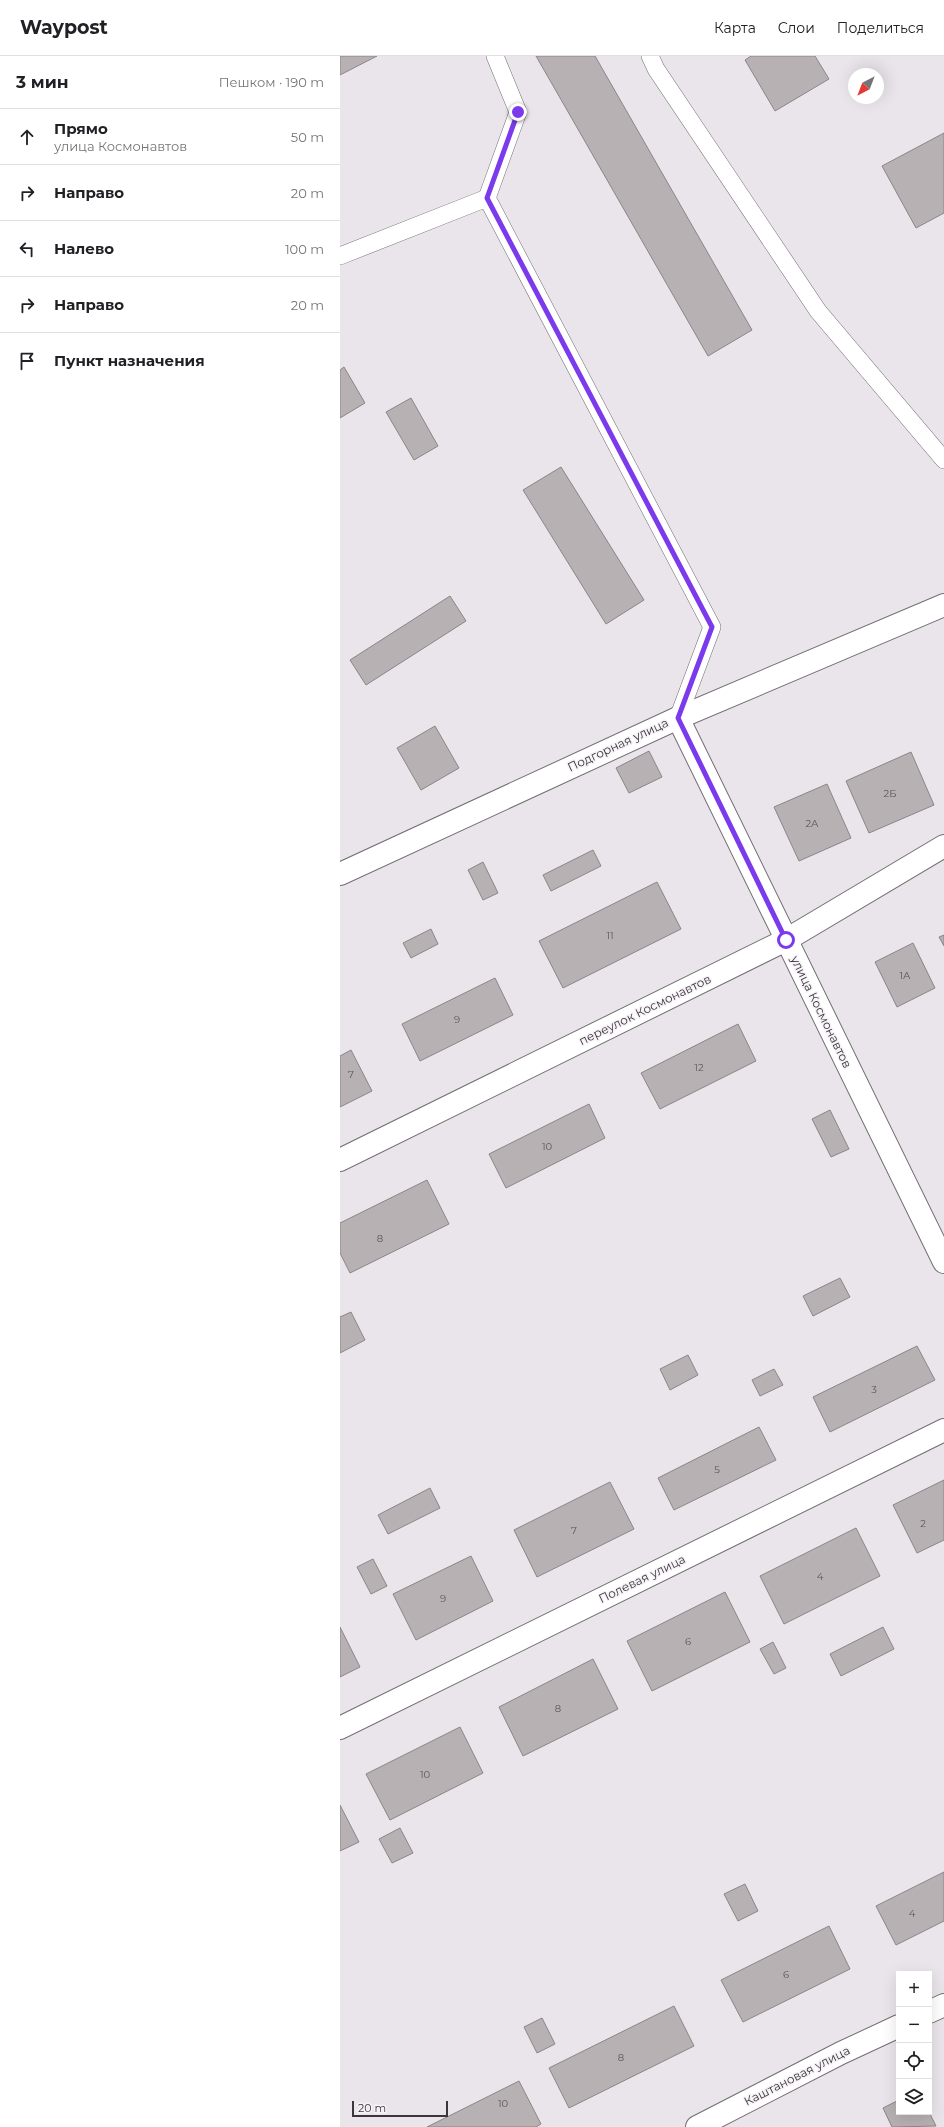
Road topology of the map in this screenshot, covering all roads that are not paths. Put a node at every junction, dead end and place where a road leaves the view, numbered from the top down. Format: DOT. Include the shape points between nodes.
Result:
graph roads {
  1 [pos="495,56"];
  2 [pos="650,56"];
  3 [pos="487,198"];
  4 [pos="340,256"];
  5 [pos="944,460"];
  6 [pos="944,605"];
  7 [pos="678,718"];
  8 [pos="944,846"];
  9 [pos="340,874"];
  10 [pos="786,940"];
  11 [pos="340,1160"];
  12 [pos="944,1262"];
  13 [pos="944,1430"];
  14 [pos="340,1728"];
  15 [pos="944,2005"];
  16 [pos="932,2011"];
  17 [pos="896,2027"];
  18 [pos="697,2127"];
  1 -- 3 [label="lane" via="518,112"];
  2 -- 5 [label="lane" via="656,69 818,311"];
  3 -- 4 [label="lane"];
  3 -- 7 [label="lane" via="712,627"];
  6 -- 7 [label="street, Подгорная улица"];
  7 -- 9 [label="street, Подгорная улица"];
  7 -- 10 [label="street, улица Космонавтов"];
  8 -- 10 [label="street, переулок Космонавтов"];
  10 -- 11 [label="street, переулок Космонавтов"];
  10 -- 12 [label="street, улица Космонавтов"];
  13 -- 14 [label="street, Полевая улица"];
  15 -- 16 [label="street"];
  17 -- 18 [label="street, Каштановая улица"];
}
